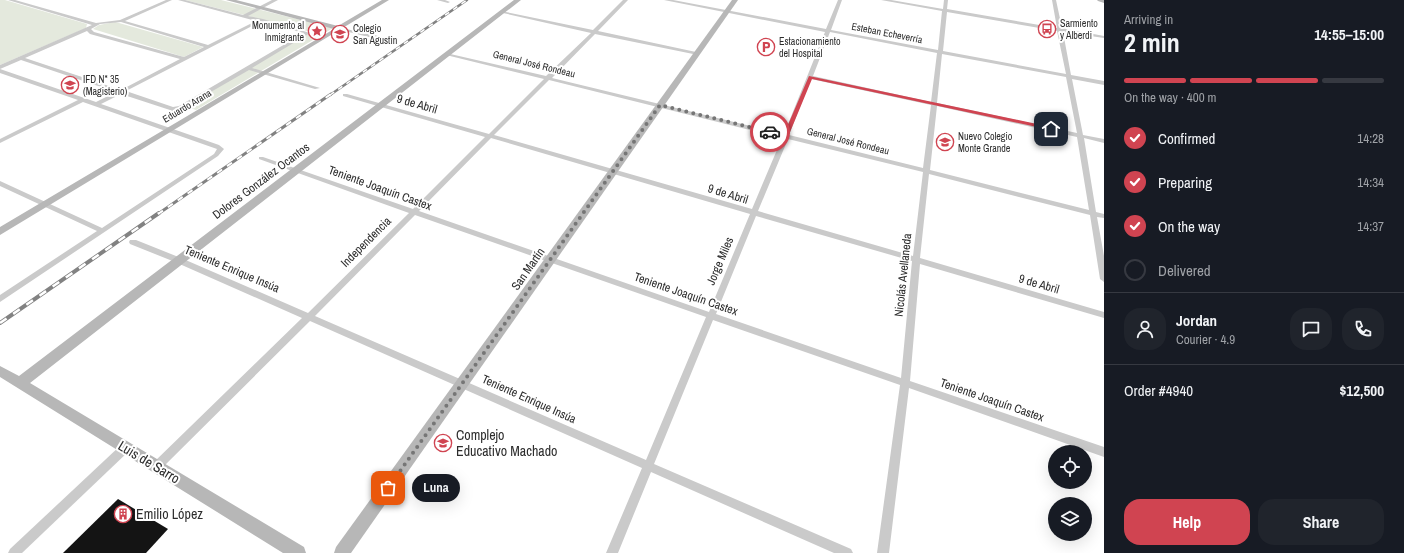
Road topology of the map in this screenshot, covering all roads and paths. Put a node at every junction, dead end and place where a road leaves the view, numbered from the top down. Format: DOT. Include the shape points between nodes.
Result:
graph roads {
  1 [pos="10,0"];
  2 [pos="170,0"];
  3 [pos="180,0"];
  4 [pos="229,0"];
  5 [pos="276,0"];
  6 [pos="386,0"];
  7 [pos="439,0"];
  8 [pos="518,0"];
  9 [pos="626,0"];
  10 [pos="666,0"];
  11 [pos="735,0"];
  12 [pos="840,0"];
  13 [pos="883,0"];
  14 [pos="946,0"];
  15 [pos="1054,0"];
  16 [pos="1100,0"];
  17 [pos="1104,1"];
  18 [pos="448,2"];
  19 [pos="260,8"];
  20 [pos="944,11"];
  21 [pos="502,12"];
  22 [pos="727,12"];
  23 [pos="244,16"];
  24 [pos="261,20"];
  25 [pos="121,21"];
  26 [pos="95,24"];
  27 [pos="340,28"];
  28 [pos="88,29"];
  29 [pos="1060,30"];
  30 [pos="829,31"];
  31 [pos="594,32"];
  32 [pos="1104,38"];
  33 [pos="392,41"];
  34 [pos="209,47"];
  35 [pos="939,52"];
  36 [pos="448,54"];
  37 [pos="696,54"];
  38 [pos="20,58"];
  39 [pos="184,59"];
  40 [pos="0,67"];
  41 [pos="248,68"];
  42 [pos="0,71"];
  43 [pos="265,72"];
  44 [pos="6,73"];
  45 [pos="0,76"];
  46 [pos="1068,76"];
  47 [pos="810,77"];
  48 [pos="549,78"];
  49 [pos="1104,83"];
  50 [pos="317,88"];
  51 [pos="121,92"];
  52 [pos="345,95"];
  53 [pos="82,100"];
  54 [pos="96,104"];
  55 [pos="934,104"];
  56 [pos="382,105"];
  57 [pos="660,105"];
  58 [pos="168,130"];
  59 [pos="1080,135"];
  60 [pos="490,136"];
  61 [pos="786,136"];
  62 [pos="1104,140"];
  63 [pos="0,141"];
  64 [pos="261,158"];
  65 [pos="296,170"];
  66 [pos="613,171"];
  67 [pos="927,171"];
  68 [pos="0,183"];
  69 [pos="47,205"];
  70 [pos="414,213"];
  71 [pos="753,213"];
  72 [pos="1092,213"];
  73 [pos="1104,216"];
  74 [pos="103,231"];
  75 [pos="0,232"];
  76 [pos="133,242"];
  77 [pos="178,260"];
  78 [pos="550,260"];
  79 [pos="916,260"];
  80 [pos="1104,279"];
  81 [pos="0,299"];
  82 [pos="1104,315"];
  83 [pos="710,316"];
  84 [pos="309,317"];
  85 [pos="0,371"];
  86 [pos="20,382"];
  87 [pos="905,382"];
  88 [pos="462,384"];
  89 [pos="125,448"];
  90 [pos="1104,452"];
  91 [pos="157,466"];
  92 [pos="647,466"];
  93 [pos="14,553"];
  94 [pos="298,553"];
  95 [pos="342,553"];
  96 [pos="612,553"];
  97 [pos="847,553"];
  98 [pos="883,553"];
  1 -- 26 [label="street"];
  2 -- 25 [label="street"];
  3 -- 23 [label="street"];
  4 -- 19 [label="street"];
  5 -- 19 [label="street"];
  6 -- 27 [label="street, Eduardo Arana"];
  7 -- 18 [label="street"];
  8 -- 21 [label="street, Dolores González Ocantos"];
  9 -- 31 [label="street, Independencia"];
  10 -- 22 [label="street, Esteban Echeverría"];
  11 -- 22 [label="street, San Martín"];
  12 -- 30 [label="street, Jorge Miles"];
  13 -- 20 [label="street"];
  14 -- 20 [label="street, Nicolás Avellaneda"];
  15 -- 29 [label="street"];
  16 -- 17 [label="street"];
  19 -- 23 [label="street"];
  19 -- 27 [label="street"];
  20 -- 29 [label="street"];
  20 -- 35 [label="street, Nicolás Avellaneda"];
  21 -- 31 [label="street"];
  21 -- 36 [label="street, Dolores González Ocantos"];
  22 -- 30 [label="street, Esteban Echeverría"];
  22 -- 37 [label="street, San Martín"];
  23 -- 24 [label="street"];
  24 -- 34 [label="street"];
  24 -- 41 [label="street" via="307,32"];
  25 -- 26 [label="street"];
  25 -- 34 [label="street"];
  26 -- 28 [label="street"];
  27 -- 33 [label="street"];
  27 -- 43 [label="street, Eduardo Arana"];
  28 -- 38 [label="street"];
  28 -- 39 [label="street" via="92,33"];
  29 -- 32 [label="street"];
  29 -- 46 [label="street"];
  30 -- 35 [label="street, Esteban Echeverría"];
  30 -- 47 [label="street, Jorge Miles"];
  31 -- 37 [label="street"];
  31 -- 48 [label="street, Independencia"];
  34 -- 39 [label="street"];
  35 -- 46 [label="street, Esteban Echeverría"];
  35 -- 55 [label="street, Nicolás Avellaneda"];
  36 -- 48 [label="street, General José Rondeau"];
  36 -- 56 [label="street, Dolores González Ocantos"];
  37 -- 57 [label="street, San Martín"];
  38 -- 40 [label="street"];
  38 -- 51 [label="street"];
  39 -- 51 [label="street"];
  41 -- 43 [label="street"];
  41 -- 51 [label="street" via="173,109"];
  42 -- 44 [label="street"];
  43 -- 50 [label="street"];
  43 -- 58 [label="street, Eduardo Arana"];
  44 -- 45 [label="street"];
  44 -- 53 [label="street"];
  46 -- 49 [label="street, Esteban Echeverría"];
  46 -- 59 [label="street"];
  47 -- 55 [label="street"];
  47 -- 61 [label="street, Jorge Miles"];
  48 -- 57 [label="street, General José Rondeau"];
  48 -- 60 [label="street, Independencia"];
  51 -- 54 [label="street"];
  52 -- 56 [label="street, 9 de Abril"];
  53 -- 54 [label="street"];
  53 -- 63 [label="street"];
  54 -- 58 [label="street"];
  55 -- 59 [label="street"];
  55 -- 67 [label="street, Nicolás Avellaneda"];
  56 -- 60 [label="street, 9 de Abril"];
  56 -- 65 [label="street, Dolores González Ocantos"];
  57 -- 61 [label="street, General José Rondeau"];
  57 -- 66 [label="street, San Martín"];
  58 -- 69 [label="street, Eduardo Arana"];
  58 -- 74 [label="street" via="220,149 216,155"];
  59 -- 62 [label="street"];
  59 -- 72 [label="street"];
  60 -- 66 [label="street, 9 de Abril"];
  60 -- 70 [label="street, Independencia"];
  61 -- 67 [label="street, General José Rondeau"];
  61 -- 71 [label="street, Jorge Miles"];
  64 -- 65 [label="street, Teniente Joaquín Castex"];
  65 -- 70 [label="street, Teniente Joaquín Castex"];
  65 -- 77 [label="street, Dolores González Ocantos"];
  66 -- 71 [label="street, 9 de Abril"];
  66 -- 78 [label="street, San Martín"];
  67 -- 72 [label="street, General José Rondeau"];
  67 -- 79 [label="street, Nicolás Avellaneda"];
  68 -- 69 [label="street"];
  69 -- 74 [label="street"];
  69 -- 75 [label="street, Eduardo Arana"];
  70 -- 78 [label="street, Teniente Joaquín Castex"];
  70 -- 84 [label="street, Independencia"];
  71 -- 79 [label="street, 9 de Abril"];
  71 -- 83 [label="street, Jorge Miles"];
  72 -- 73 [label="street, General José Rondeau"];
  72 -- 80 [label="street"];
  74 -- 81 [label="street"];
  76 -- 77 [label="street, Teniente Enrique Insúa"];
  77 -- 84 [label="street, Teniente Enrique Insúa"];
  77 -- 86 [label="street, Dolores González Ocantos"];
  78 -- 83 [label="street, Teniente Joaquín Castex"];
  78 -- 88 [label="street, San Martín"];
  79 -- 82 [label="street, 9 de Abril"];
  79 -- 87 [label="street, Nicolás Avellaneda"];
  83 -- 87 [label="street, Teniente Joaquín Castex"];
  83 -- 92 [label="street, Jorge Miles"];
  84 -- 88 [label="street, Teniente Enrique Insúa"];
  84 -- 91 [label="street, Independencia"];
  85 -- 86 [label="street, Luis de Sarro"];
  86 -- 89 [label="street, Luis de Sarro"];
  87 -- 90 [label="street, Teniente Joaquín Castex"];
  87 -- 98 [label="street, Nicolás Avellaneda"];
  88 -- 92 [label="street, Teniente Enrique Insúa"];
  88 -- 95 [label="street, San Martín"];
  89 -- 91 [label="street, Luis de Sarro"];
  89 -- 93 [label="street"];
  91 -- 94 [label="street, Luis de Sarro"];
  92 -- 96 [label="street, Jorge Miles"];
  92 -- 97 [label="street, Teniente Enrique Insúa"];
}
